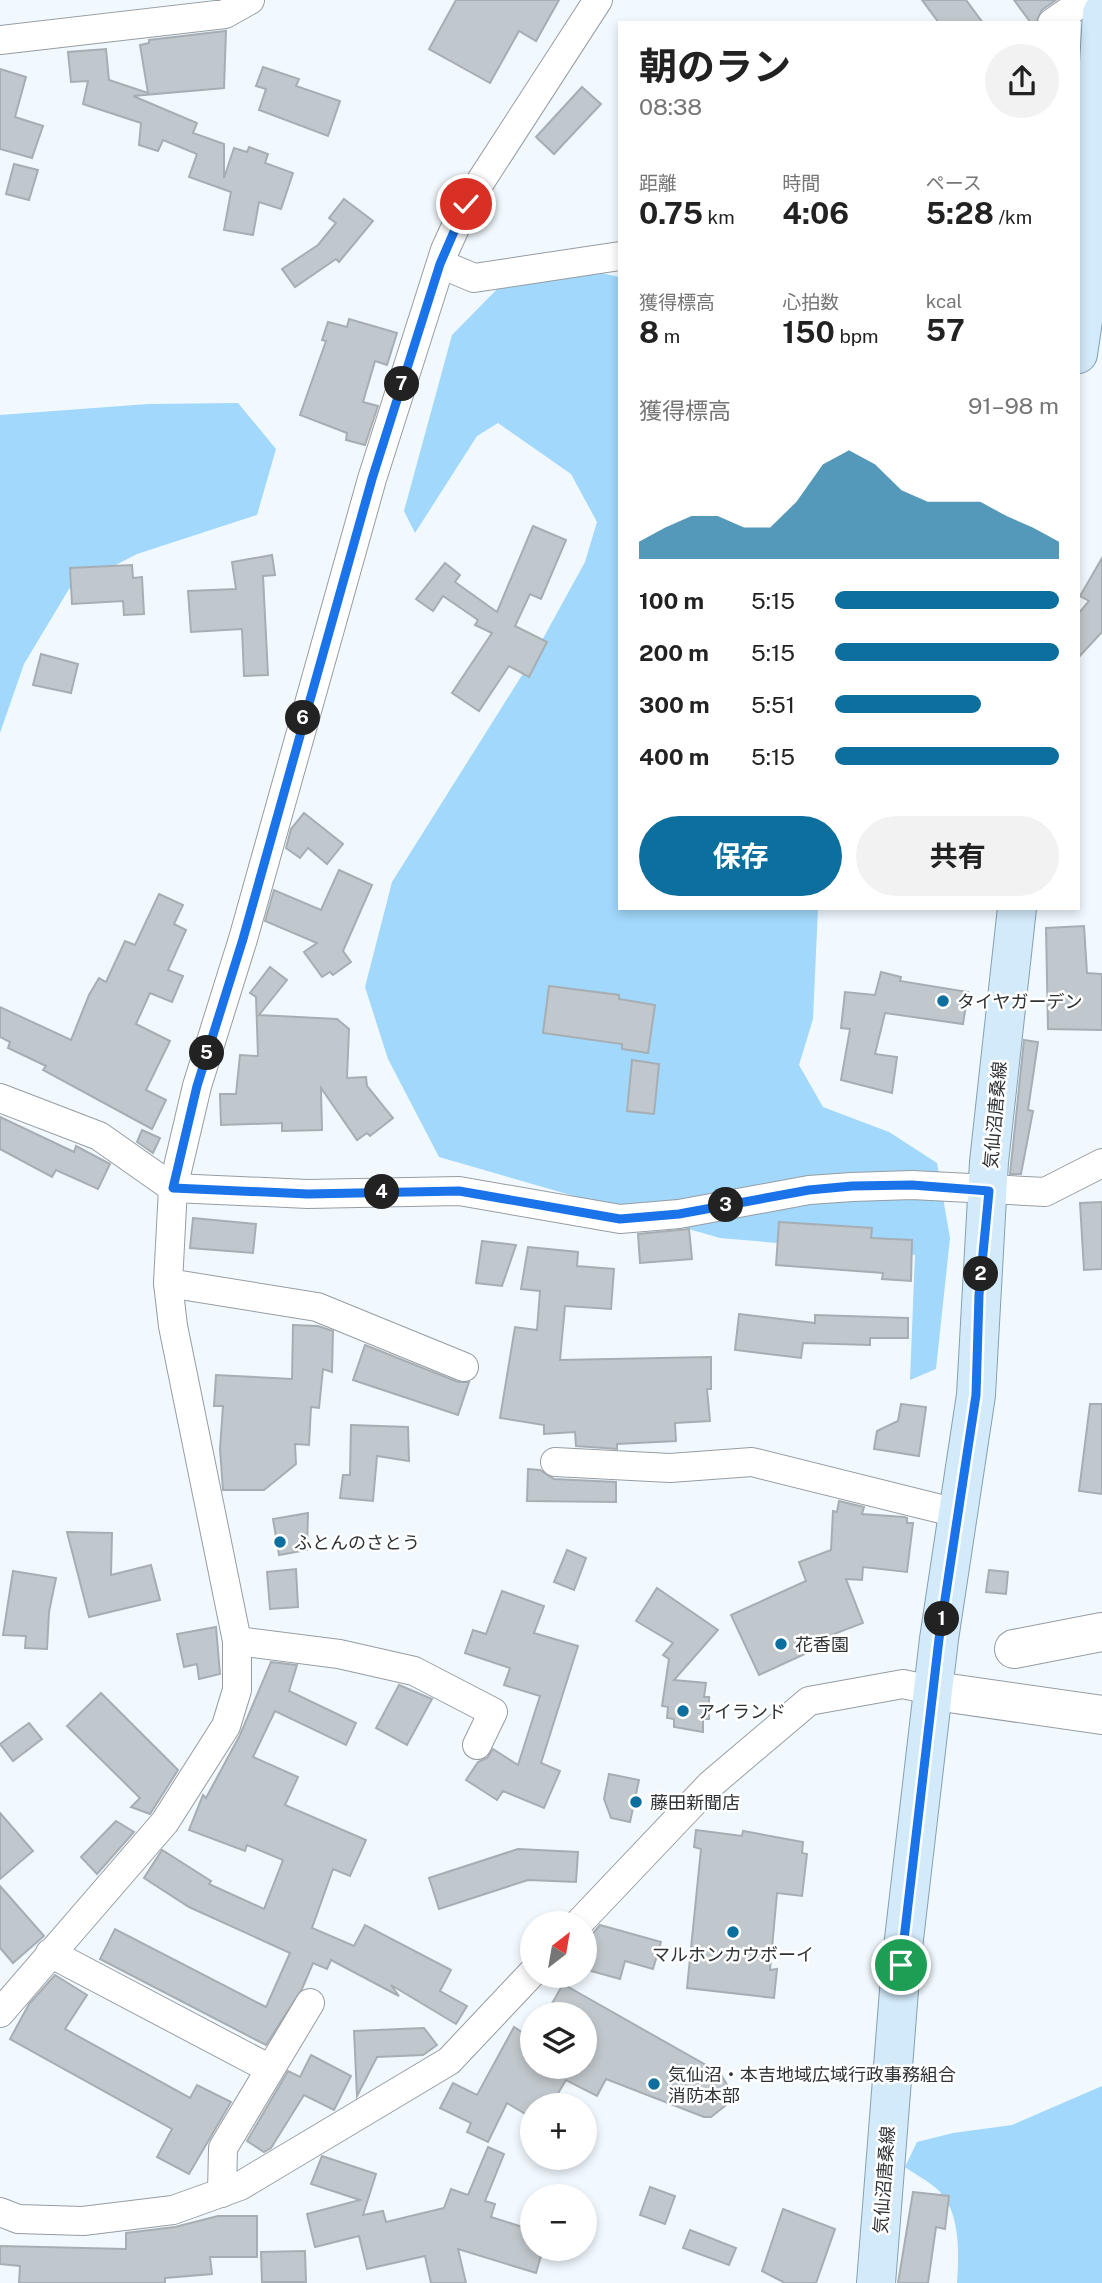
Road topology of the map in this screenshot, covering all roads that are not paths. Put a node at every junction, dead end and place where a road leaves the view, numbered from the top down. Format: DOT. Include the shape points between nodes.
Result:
graph roads {
  1 [pos="250,0"];
  2 [pos="598,0"];
  3 [pos="1085,0"];
  4 [pos="1102,13"];
  5 [pos="1055,21"];
  6 [pos="0,40"];
  7 [pos="618,257"];
  8 [pos="440,264"];
  9 [pos="1081,314"];
  10 [pos="1017,910"];
  11 [pos="0,1098"];
  12 [pos="1102,1163"];
  13 [pos="173,1188"];
  14 [pos="989,1191"];
  15 [pos="168,1283"];
  16 [pos="464,1367"];
  17 [pos="555,1462"];
  18 [pos="957,1513"];
  19 [pos="1102,1632"];
  20 [pos="237,1641"];
  21 [pos="1014,1649"];
  22 [pos="935,1691"];
  23 [pos="1102,1715"];
  24 [pos="477,1745"];
  25 [pos="590,1911"];
  26 [pos="50,1953"];
  27 [pos="520,1986"];
  28 [pos="310,2003"];
  29 [pos="0,2013"];
  30 [pos="270,2069"];
  31 [pos="222,2193"];
  32 [pos="0,2212"];
  33 [pos="876,2283"];
  1 -- 6 [label="street" via="225,14"];
  2 -- 8 [label="street" via="466,204"];
  3 -- 5 [label="street"];
  4 -- 9 [label="main road"];
  7 -- 8 [label="street" via="474,278"];
  8 -- 13 [label="street" via="315,674 243,939 197,1086"];
  10 -- 14 [label="main road, 気仙沼唐桑線"];
  11 -- 13 [label="street" via="99,1136"];
  12 -- 14 [label="street" via="1045,1192"];
  13 -- 14 [label="street" via="308,1194 459,1191 620,1219 852,1186"];
  13 -- 15 [label="street"];
  14 -- 18 [label="main road, 気仙沼唐桑線" via="976,1395"];
  15 -- 16 [label="street" via="317,1307"];
  15 -- 20 [label="street"];
  17 -- 18 [label="street" via="670,1468 752,1462"];
  18 -- 22 [label="main road, 気仙沼唐桑線"];
  19 -- 21 [label="street"];
  20 -- 24 [label="street" via="339,1654 414,1671 493,1712"];
  20 -- 26 [label="street" via="237,1690 226,1726 165,1822"];
  22 -- 23 [label="street"];
  22 -- 25 [label="street" via="903,1684 809,1701 710,1785"];
  22 -- 33 [label="main road, 気仙沼唐桑線" via="901,1965"];
  26 -- 29 [label="street"];
  26 -- 30 [label="street"];
  27 -- 31 [label="street" via="449,2061"];
  28 -- 30 [label="street"];
  30 -- 31 [label="street" via="223,2148"];
  31 -- 32 [label="street" via="173,2210 83,2221 19,2219"];
}
